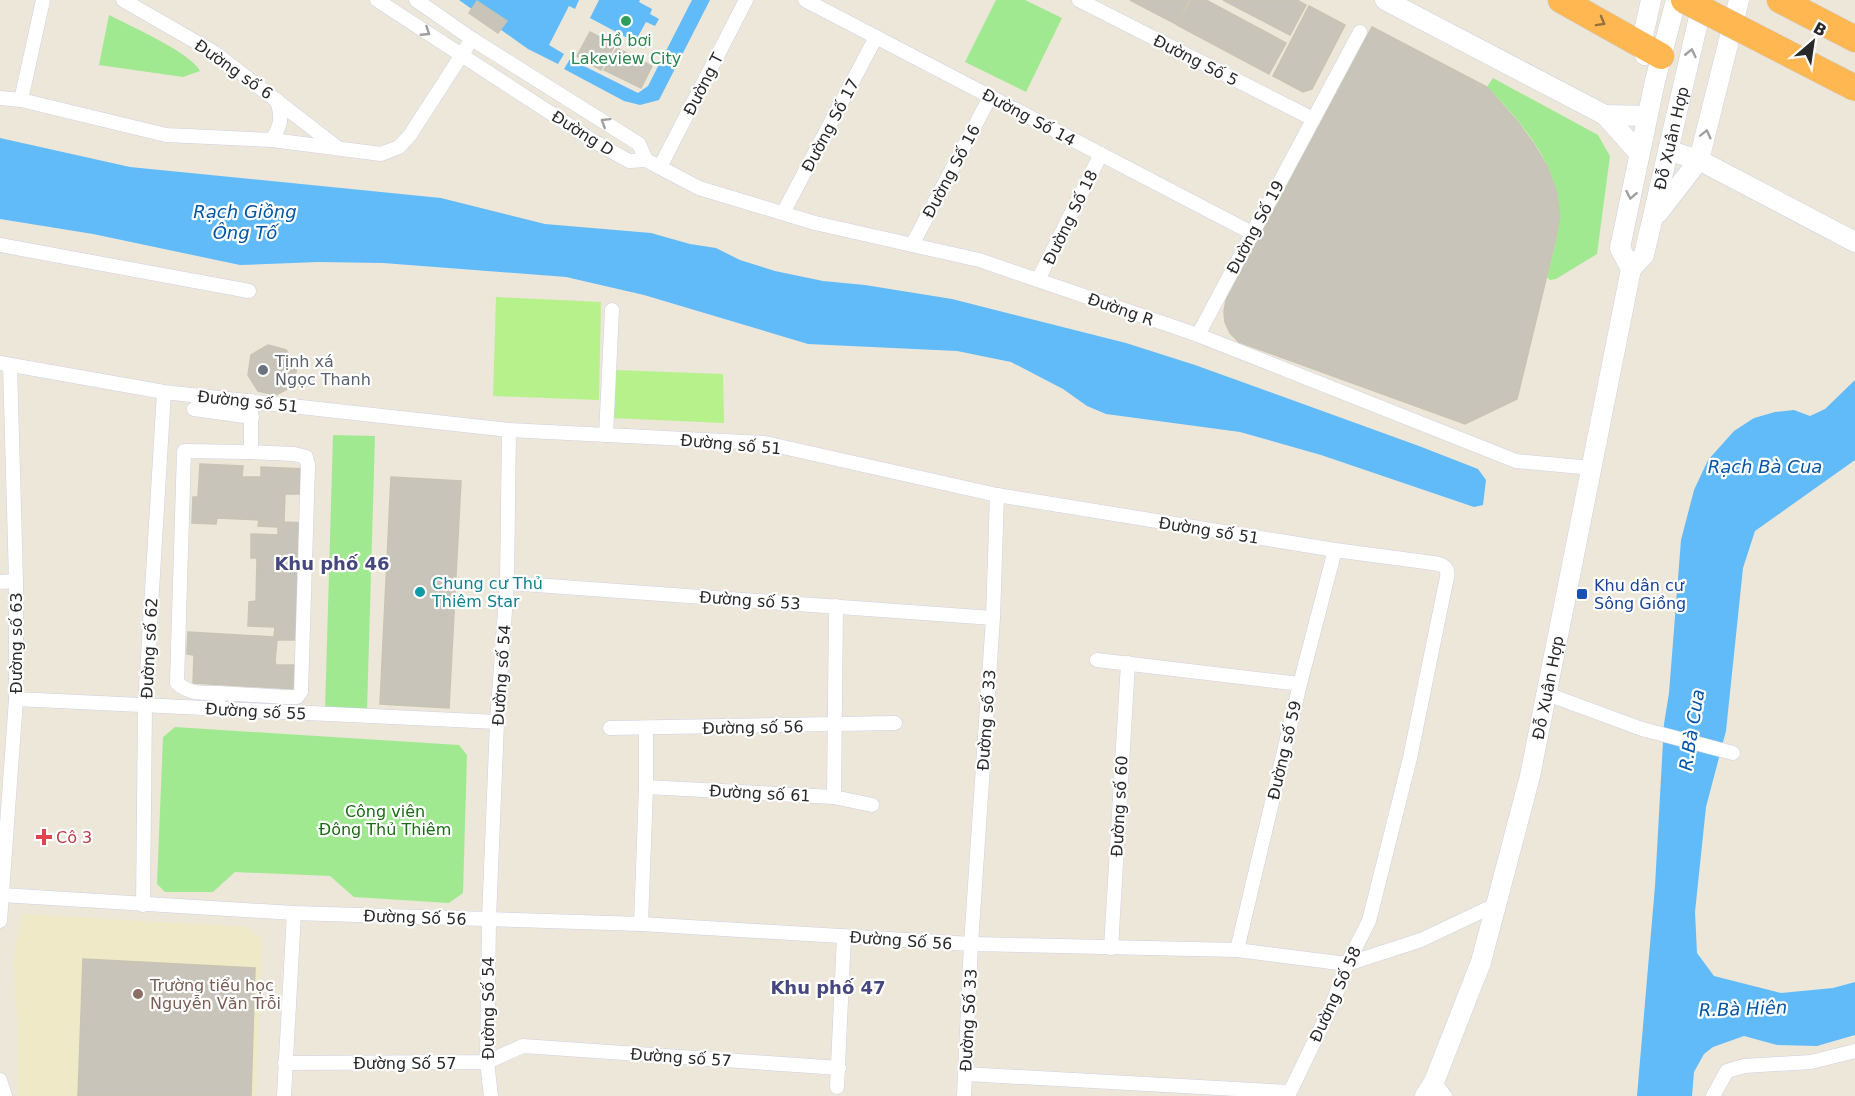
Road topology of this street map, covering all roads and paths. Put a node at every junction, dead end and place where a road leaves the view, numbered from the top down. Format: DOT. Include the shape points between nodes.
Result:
graph roads {
  1 [pos="43,0"];
  2 [pos="123,0"];
  3 [pos="377,0"];
  4 [pos="416,0"];
  5 [pos="746,0"];
  6 [pos="805,0"];
  7 [pos="1079,0"];
  8 [pos="1385,0"];
  9 [pos="1561,0"];
  10 [pos="1651,0"];
  11 [pos="1676,0"];
  12 [pos="1684,0"];
  13 [pos="1703,0"];
  14 [pos="1739,0"];
  15 [pos="1780,0"];
  16 [pos="1360,32"];
  17 [pos="876,37"];
  18 [pos="472,39"];
  19 [pos="1855,39"];
  20 [pos="1651,50"];
  21 [pos="462,56"];
  22 [pos="1855,88"];
  23 [pos="990,97"];
  24 [pos="0,98"];
  25 [pos="21,100"];
  26 [pos="277,100"];
  27 [pos="1605,115"];
  28 [pos="1647,116"];
  29 [pos="1313,119"];
  30 [pos="272,140"];
  31 [pos="338,148"];
  32 [pos="1670,151"];
  33 [pos="1640,153"];
  34 [pos="1101,154"];
  35 [pos="646,160"];
  36 [pos="1699,160"];
  37 [pos="660,167"];
  38 [pos="783,213"];
  39 [pos="1654,218"];
  40 [pos="1252,233"];
  41 [pos="1855,242"];
  42 [pos="0,245"];
  43 [pos="912,245"];
  44 [pos="1631,269"];
  45 [pos="1038,280"];
  46 [pos="249,291"];
  47 [pos="612,310"];
  48 [pos="1198,335"];
  49 [pos="5,364"];
  50 [pos="164,392"];
  51 [pos="251,401"];
  52 [pos="194,409"];
  53 [pos="252,417"];
  54 [pos="509,430"];
  55 [pos="606,435"];
  56 [pos="251,452"];
  57 [pos="1592,468"];
  58 [pos="998,495"];
  59 [pos="1335,550"];
  60 [pos="154,568"];
  61 [pos="179,570"];
  62 [pos="1447,577"];
  63 [pos="16,581"];
  64 [pos="0,582"];
  65 [pos="507,583"];
  66 [pos="836,606"];
  67 [pos="993,618"];
  68 [pos="1097,660"];
  69 [pos="1128,663"];
  70 [pos="1300,684"];
  71 [pos="218,693"];
  72 [pos="1547,694"];
  73 [pos="16,699"];
  74 [pos="146,706"];
  75 [pos="219,710"];
  76 [pos="497,722"];
  77 [pos="895,723"];
  78 [pos="835,726"];
  79 [pos="610,728"];
  80 [pos="646,729"];
  81 [pos="1733,753"];
  82 [pos="646,788"];
  83 [pos="834,797"];
  84 [pos="872,805"];
  85 [pos="1,902"];
  86 [pos="1495,904"];
  87 [pos="143,905"];
  88 [pos="294,914"];
  89 [pos="489,919"];
  90 [pos="0,921"];
  91 [pos="641,924"];
  92 [pos="844,936"];
  93 [pos="971,944"];
  94 [pos="1111,948"];
  95 [pos="1237,950"];
  96 [pos="1347,964"];
  97 [pos="523,1046"];
  98 [pos="1855,1051"];
  99 [pos="487,1062"];
  100 [pos="285,1063"];
  101 [pos="839,1068"];
  102 [pos="966,1074"];
  103 [pos="0,1080"];
  104 [pos="837,1087"];
  105 [pos="1435,1091"];
  106 [pos="5,1096"];
  107 [pos="284,1096"];
  108 [pos="490,1096"];
  109 [pos="964,1096"];
  110 [pos="1713,1096"];
  1 -- 25 [label="street"];
  2 -- 26 [label="street, Đường số 6" via="215,53"];
  3 -- 21 [label="street, Đường D, one-way"];
  4 -- 18 [label="street, Đường D"];
  5 -- 37 [label="street, Đường T"];
  6 -- 17 [label="street, Đường Số 14"];
  7 -- 29 [label="street, Đường Số 5"];
  8 -- 27 [label="main road"];
  9 -- 20 [label="highway, one-way"];
  10 -- 20 [label="main road"];
  11 -- 20 [label="main road"];
  12 -- 22 [label="highway, bridge"];
  32 -- 13 [label="main road, Đỗ Xuân Hợp, one-way"];
  36 -- 14 [label="main road, one-way"];
  15 -- 19 [label="highway"];
  16 -- 29 [label="street, Đường Số 19"];
  17 -- 23 [label="street, Đường Số 14"];
  17 -- 38 [label="street, Đường Số 17"];
  18 -- 21 [label="street"];
  35 -- 18 [label="street, Đường D, one-way" via="639,144"];
  20 -- 28 [label="main road, Đỗ Xuân Hợp" via="1655,81"];
  21 -- 31 [label="street" via="399,147 381,154"];
  21 -- 35 [label="street, Đường D" via="603,147 629,161"];
  23 -- 34 [label="street, Đường Số 14"];
  23 -- 43 [label="street, Đường Số 16"];
  24 -- 25 [label="street"];
  25 -- 30 [label="street" via="166,135"];
  26 -- 30 [label="street" via="282,117"];
  26 -- 31 [label="street, Đường số 6"];
  27 -- 28 [label="main road"];
  27 -- 33 [label="main road"];
  28 -- 33 [label="main road, Đỗ Xuân Hợp"];
  29 -- 40 [label="street, Đường Số 19"];
  30 -- 31 [label="street"];
  32 -- 36 [label="main road"];
  32 -- 39 [label="main road, Đỗ Xuân Hợp"];
  33 -- 44 [label="main road, Đỗ Xuân Hợp, one-way" via="1620,248"];
  34 -- 40 [label="street, Đường Số 14"];
  34 -- 45 [label="street, Đường Số 18"];
  35 -- 37 [label="street, Đường R"];
  36 -- 39 [label="main road"];
  36 -- 41 [label="main road"];
  37 -- 38 [label="street, Đường R" via="699,188"];
  38 -- 43 [label="street, Đường R"];
  39 -- 44 [label="main road, Đỗ Xuân Hợp" via="1644,255"];
  40 -- 48 [label="street, Đường Số 19"];
  42 -- 46 [label="street"];
  43 -- 45 [label="street, Đường R" via="979,260"];
  44 -- 57 [label="main road, Đỗ Xuân Hợp"];
  45 -- 48 [label="street, Đường R"];
  47 -- 55 [label="street"];
  48 -- 57 [label="street, Đường R" via="1516,461"];
  49 -- 50 [label="street, Đường số 51"];
  49 -- 63 [label="street, Đường số 63"];
  50 -- 51 [label="street, Đường số 51"];
  50 -- 60 [label="street, Đường số 62"];
  51 -- 53 [label="street"];
  51 -- 54 [label="street, Đường số 51"];
  52 -- 53 [label="street"];
  53 -- 56 [label="street"];
  54 -- 55 [label="street, Đường số 51"];
  54 -- 65 [label="street, Đường số 54"];
  55 -- 58 [label="street, Đường số 51" via="765,443"];
  56 -- 61 [label="street" via="184,451"];
  56 -- 71 [label="street" via="294,454 306,457 308,465 301,692 297,697"];
  57 -- 72 [label="main road, Đỗ Xuân Hợp"];
  58 -- 59 [label="street, Đường số 51"];
  58 -- 67 [label="street, Đường số 33"];
  59 -- 62 [label="street, Đường số 51" via="1441,564 1448,572"];
  59 -- 70 [label="street, Đường số 59"];
  60 -- 61 [label="street"];
  60 -- 74 [label="street, Đường số 62"];
  61 -- 71 [label="street" via="177,683 185,690"];
  62 -- 96 [label="street, Đường Số 58" via="1410,758 1369,921"];
  63 -- 64 [label="street"];
  63 -- 73 [label="street, Đường số 63"];
  65 -- 66 [label="street, Đường số 53"];
  65 -- 76 [label="street, Đường số 54"];
  66 -- 67 [label="street, Đường số 53"];
  66 -- 78 [label="street"];
  67 -- 93 [label="street, Đường số 33"];
  68 -- 69 [label="street"];
  69 -- 70 [label="street"];
  69 -- 94 [label="street, Đường số 60"];
  70 -- 95 [label="street, Đường số 59"];
  71 -- 75 [label="street"];
  72 -- 81 [label="street" via="1642,729"];
  72 -- 86 [label="main road, Đỗ Xuân Hợp" via="1530,776"];
  73 -- 74 [label="street, Đường số 55"];
  73 -- 85 [label="street, Đường số 63"];
  74 -- 75 [label="street, Đường số 55"];
  74 -- 87 [label="street, Đường số 62"];
  75 -- 76 [label="street, Đường số 55"];
  76 -- 89 [label="street, Đường số 54"];
  77 -- 78 [label="street, Đường số 56"];
  78 -- 80 [label="street, Đường số 56"];
  78 -- 83 [label="street"];
  79 -- 80 [label="street, Đường số 56"];
  80 -- 82 [label="street"];
  82 -- 83 [label="street, Đường số 61"];
  82 -- 91 [label="street"];
  83 -- 84 [label="street, Đường số 61"];
  85 -- 87 [label="street, Đường Số 56"];
  85 -- 90 [label="street, Đường số 63"];
  86 -- 96 [label="street, Đường Số 56" via="1421,940"];
  86 -- 105 [label="main road, Đỗ Xuân Hợp" via="1481,962"];
  87 -- 88 [label="street, Đường Số 56"];
  88 -- 89 [label="street, Đường Số 56"];
  88 -- 100 [label="street"];
  89 -- 91 [label="street, Đường Số 56"];
  89 -- 99 [label="street, Đường Số 54"];
  91 -- 92 [label="street, Đường Số 56"];
  92 -- 93 [label="street, Đường Số 56"];
  92 -- 101 [label="street"];
  93 -- 94 [label="street, Đường Số 56"];
  93 -- 102 [label="street, Đường Số 33"];
  94 -- 95 [label="street, Đường Số 56"];
  95 -- 96 [label="street, Đường Số 56"];
  96 -- 102 [label="street, Đường Số 58" via="1290,1092"];
  97 -- 99 [label="street, Đường Số 57"];
  97 -- 101 [label="street, Đường số 57"];
  98 -- 110 [label="street" via="1811,1062 1744,1066 1727,1071"];
  99 -- 100 [label="street, Đường Số 57"];
  99 -- 108 [label="street, Đường Số 54"];
  100 -- 107 [label="street"];
  101 -- 104 [label="street"];
  102 -- 109 [label="street, Đường Số 33"];
  103 -- 106 [label="street"];
}
